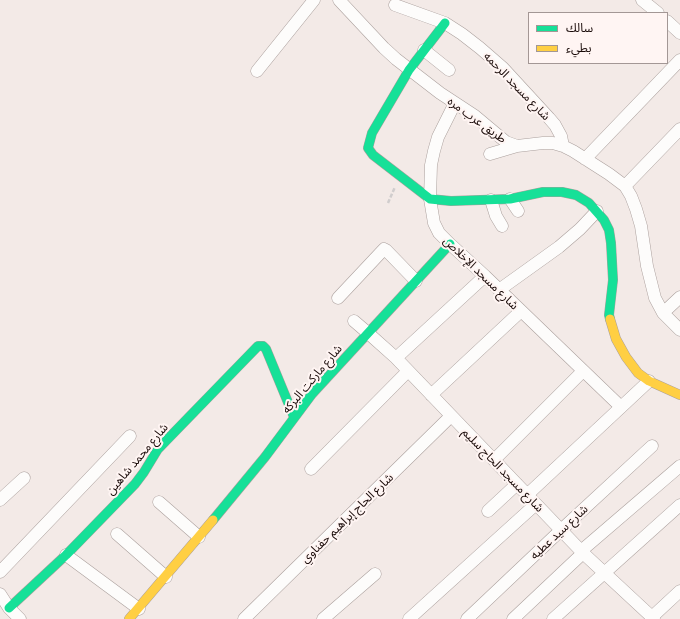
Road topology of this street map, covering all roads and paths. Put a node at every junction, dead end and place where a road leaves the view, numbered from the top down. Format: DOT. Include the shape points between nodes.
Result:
graph roads {
  1 [pos="314,0"];
  2 [pos="339,0"];
  3 [pos="642,0"];
  4 [pos="396,5"];
  5 [pos="657,12"];
  6 [pos="668,22"];
  7 [pos="445,23"];
  8 [pos="680,33"];
  9 [pos="424,50"];
  10 [pos="680,60"];
  11 [pos="409,70"];
  12 [pos="449,70"];
  13 [pos="257,71"];
  14 [pos="455,103"];
  15 [pos="680,129"];
  16 [pos="517,146"];
  17 [pos="563,146"];
  18 [pos="490,154"];
  19 [pos="584,159"];
  20 [pos="625,186"];
  21 [pos="430,199"];
  22 [pos="510,199"];
  23 [pos="492,200"];
  24 [pos="518,211"];
  25 [pos="597,211"];
  26 [pos="502,226"];
  27 [pos="450,244"];
  28 [pos="485,276"];
  29 [pos="416,281"];
  30 [pos="499,290"];
  31 [pos="338,298"];
  32 [pos="680,298"];
  33 [pos="521,311"];
  34 [pos="663,313"];
  35 [pos="354,321"];
  36 [pos="680,330"];
  37 [pos="368,332"];
  38 [pos="396,358"];
  39 [pos="408,371"];
  40 [pos="583,371"];
  41 [pos="649,381"];
  42 [pos="431,395"];
  43 [pos="680,395"];
  44 [pos="621,407"];
  45 [pos="451,416"];
  46 [pos="294,417"];
  47 [pos="130,436"];
  48 [pos="652,446"];
  49 [pos="494,460"];
  50 [pos="680,466"];
  51 [pos="311,469"];
  52 [pos="24,478"];
  53 [pos="517,484"];
  54 [pos="0,500"];
  55 [pos="532,500"];
  56 [pos="159,502"];
  57 [pos="680,505"];
  58 [pos="488,511"];
  59 [pos="561,530"];
  60 [pos="117,534"];
  61 [pos="199,537"];
  62 [pos="582,552"];
  63 [pos="66,555"];
  64 [pos="0,572"];
  65 [pos="375,574"];
  66 [pos="604,574"];
  67 [pos="166,577"];
  68 [pos="680,591"];
  69 [pos="0,594"];
  70 [pos="9,608"];
  71 [pos="139,609"];
  72 [pos="653,618"];
  73 [pos="20,619"];
  74 [pos="129,619"];
  75 [pos="244,619"];
  76 [pos="324,619"];
  77 [pos="409,619"];
  78 [pos="467,619"];
  79 [pos="513,619"];
  80 [pos="553,619"];
  1 -- 13 [label="street"];
  2 -- 11 [label="street, طريق عرب مره" via="384,48"];
  3 -- 5 [label="street"];
  4 -- 7 [label="street, شارع مسجد الرحمه"];
  6 -- 8 [label="street"];
  7 -- 9 [label="street"];
  7 -- 17 [label="street, شارع مسجد الرحمه" via="468,38 503,68 555,125"];
  9 -- 11 [label="street"];
  9 -- 12 [label="street"];
  10 -- 19 [label="street"];
  11 -- 14 [label="street, طريق عرب مره"];
  11 -- 21 [label="street" via="372,133 368,148 373,155"];
  14 -- 16 [label="street, طريق عرب مره" via="506,142"];
  14 -- 21 [label="street, شارع مسجد الإخلاص" via="434,151"];
  15 -- 20 [label="street"];
  16 -- 17 [label="street, طريق عرب مره" via="553,143"];
  16 -- 18 [label="street"];
  17 -- 19 [label="street, طريق عرب مره"];
  19 -- 20 [label="street, طريق عرب مره"];
  20 -- 34 [label="street, طريق عرب مره" via="636,209 646,266 655,298"];
  21 -- 23 [label="street"];
  21 -- 27 [label="street, شارع مسجد الإخلاص" via="434,223"];
  22 -- 23 [label="street"];
  22 -- 24 [label="street"];
  22 -- 25 [label="street" via="543,192 562,192 576,195"];
  23 -- 26 [label="street" via="496,216"];
  25 -- 30 [label="street" via="559,247"];
  25 -- 41 [label="street" via="609,230 611,243 611,325 626,357 638,373"];
  27 -- 28 [label="street, شارع مسجد الإخلاص"];
  27 -- 29 [label="street, شارع ماركت البركه"];
  28 -- 30 [label="street, شارع مسجد الإخلاص"];
  28 -- 38 [label="street"];
  29 -- 31 [label="street" via="384,249"];
  29 -- 37 [label="street, شارع ماركت البركه"];
  30 -- 33 [label="street, شارع مسجد الإخلاص"];
  32 -- 34 [label="street"];
  33 -- 40 [label="street, شارع مسجد الإخلاص"];
  33 -- 42 [label="street"];
  34 -- 36 [label="street, طريق عرب مره"];
  35 -- 37 [label="street, شارع مسجد الحاج سليم"];
  37 -- 38 [label="street, شارع مسجد الحاج سليم"];
  37 -- 46 [label="street, شارع ماركت البركه"];
  38 -- 39 [label="street, شارع مسجد الحاج سليم"];
  39 -- 42 [label="street, شارع مسجد الحاج سليم"];
  39 -- 51 [label="street"];
  40 -- 44 [label="street, شارع مسجد الإخلاص"];
  40 -- 49 [label="street"];
  41 -- 43 [label="street"];
  41 -- 44 [label="street"];
  42 -- 45 [label="street, شارع مسجد الحاج سليم"];
  44 -- 55 [label="street"];
  45 -- 49 [label="street, شارع مسجد الحاج سليم"];
  45 -- 75 [label="street, شارع الحاج إبراهيم حفناوي"];
  46 -- 61 [label="street, شارع ماركت البركه" via="265,457"];
  46 -- 63 [label="street, شارع محمد شاهين" via="266,349 258,346 158,449 135,484"];
  47 -- 64 [label="street"];
  48 -- 59 [label="street, شارع سيد عطيه"];
  49 -- 53 [label="street, شارع مسجد الحاج سليم"];
  50 -- 62 [label="street"];
  52 -- 54 [label="street"];
  53 -- 55 [label="street, شارع مسجد الحاج سليم"];
  53 -- 58 [label="street"];
  55 -- 59 [label="street, شارع مسجد الحاج سليم"];
  55 -- 77 [label="street"];
  56 -- 61 [label="street"];
  57 -- 66 [label="street"];
  59 -- 62 [label="street, شارع مسجد الحاج سليم"];
  59 -- 78 [label="street, شارع سيد عطيه"];
  60 -- 67 [label="street"];
  61 -- 67 [label="street, شارع ماركت البركه"];
  62 -- 66 [label="street, شارع مسجد الحاج سليم"];
  62 -- 79 [label="street"];
  63 -- 70 [label="street, شارع محمد شاهين"];
  63 -- 71 [label="street"];
  65 -- 76 [label="street"];
  66 -- 72 [label="street, شارع مسجد الحاج سليم"];
  66 -- 80 [label="street"];
  67 -- 71 [label="street, شارع ماركت البركه"];
  68 -- 72 [label="street"];
  69 -- 70 [label="street"];
  70 -- 73 [label="street"];
  71 -- 74 [label="street, شارع ماركت البركه"];
}
